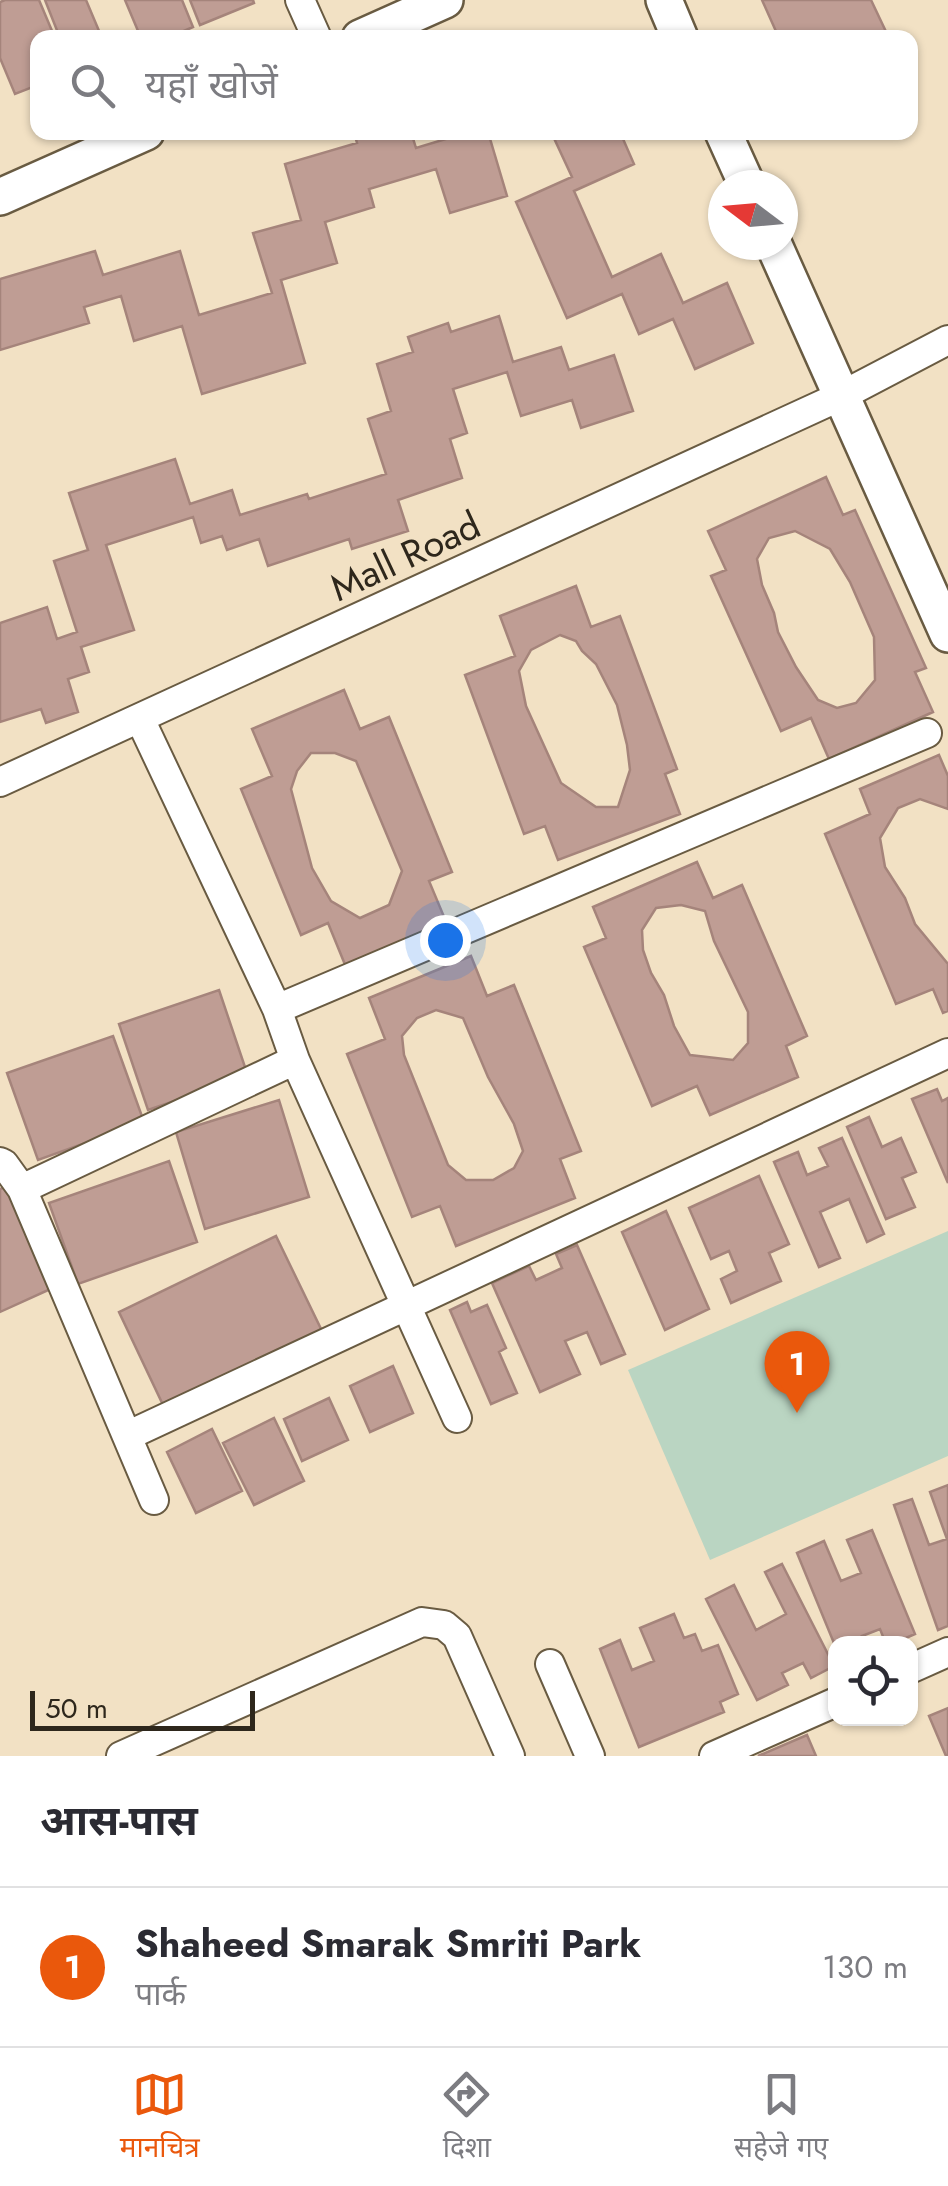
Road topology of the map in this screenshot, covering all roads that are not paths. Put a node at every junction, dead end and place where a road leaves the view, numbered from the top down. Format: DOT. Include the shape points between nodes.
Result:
graph roads {
  1 [pos="300,0"];
  2 [pos="445,0"];
  3 [pos="664,0"];
  4 [pos="313,30"];
  5 [pos="378,30"];
  6 [pos="677,30"];
  7 [pos="128,140"];
  8 [pos="727,140"];
  9 [pos="740,170"];
  10 [pos="0,197"];
  11 [pos="781,260"];
  12 [pos="948,340"];
  13 [pos="841,396"];
  14 [pos="948,634"];
  15 [pos="140,719"];
  16 [pos="926,733"];
  17 [pos="0,782"];
  18 [pos="276,1009"];
  19 [pos="948,1053"];
  20 [pos="295,1060"];
  21 [pos="0,1162"];
  22 [pos="22,1189"];
  23 [pos="407,1304"];
  24 [pos="457,1418"];
  25 [pos="127,1436"];
  26 [pos="154,1500"];
  27 [pos="948,1652"];
  28 [pos="550,1664"];
  29 [pos="918,1665"];
  30 [pos="828,1706"];
  31 [pos="121,1756"];
  32 [pos="510,1756"];
  33 [pos="590,1756"];
  34 [pos="714,1756"];
  1 -- 4 [label="street"];
  2 -- 5 [label="street"];
  3 -- 6 [label="street"];
  7 -- 10 [label="street"];
  8 -- 9 [label="street"];
  11 -- 13 [label="street"];
  12 -- 13 [label="street, Mall Road"];
  13 -- 14 [label="street"];
  13 -- 15 [label="street, Mall Road"];
  15 -- 17 [label="street, Mall Road"];
  15 -- 18 [label="street"];
  16 -- 18 [label="street"];
  18 -- 20 [label="street"];
  19 -- 23 [label="street"];
  20 -- 22 [label="street"];
  20 -- 23 [label="street"];
  21 -- 22 [label="street"];
  22 -- 25 [label="street"];
  23 -- 24 [label="street"];
  23 -- 25 [label="street"];
  25 -- 26 [label="street"];
  27 -- 29 [label="street"];
  28 -- 33 [label="street"];
  30 -- 34 [label="street"];
  31 -- 32 [label="street" via="422,1622 444,1625 457,1636"];
}
